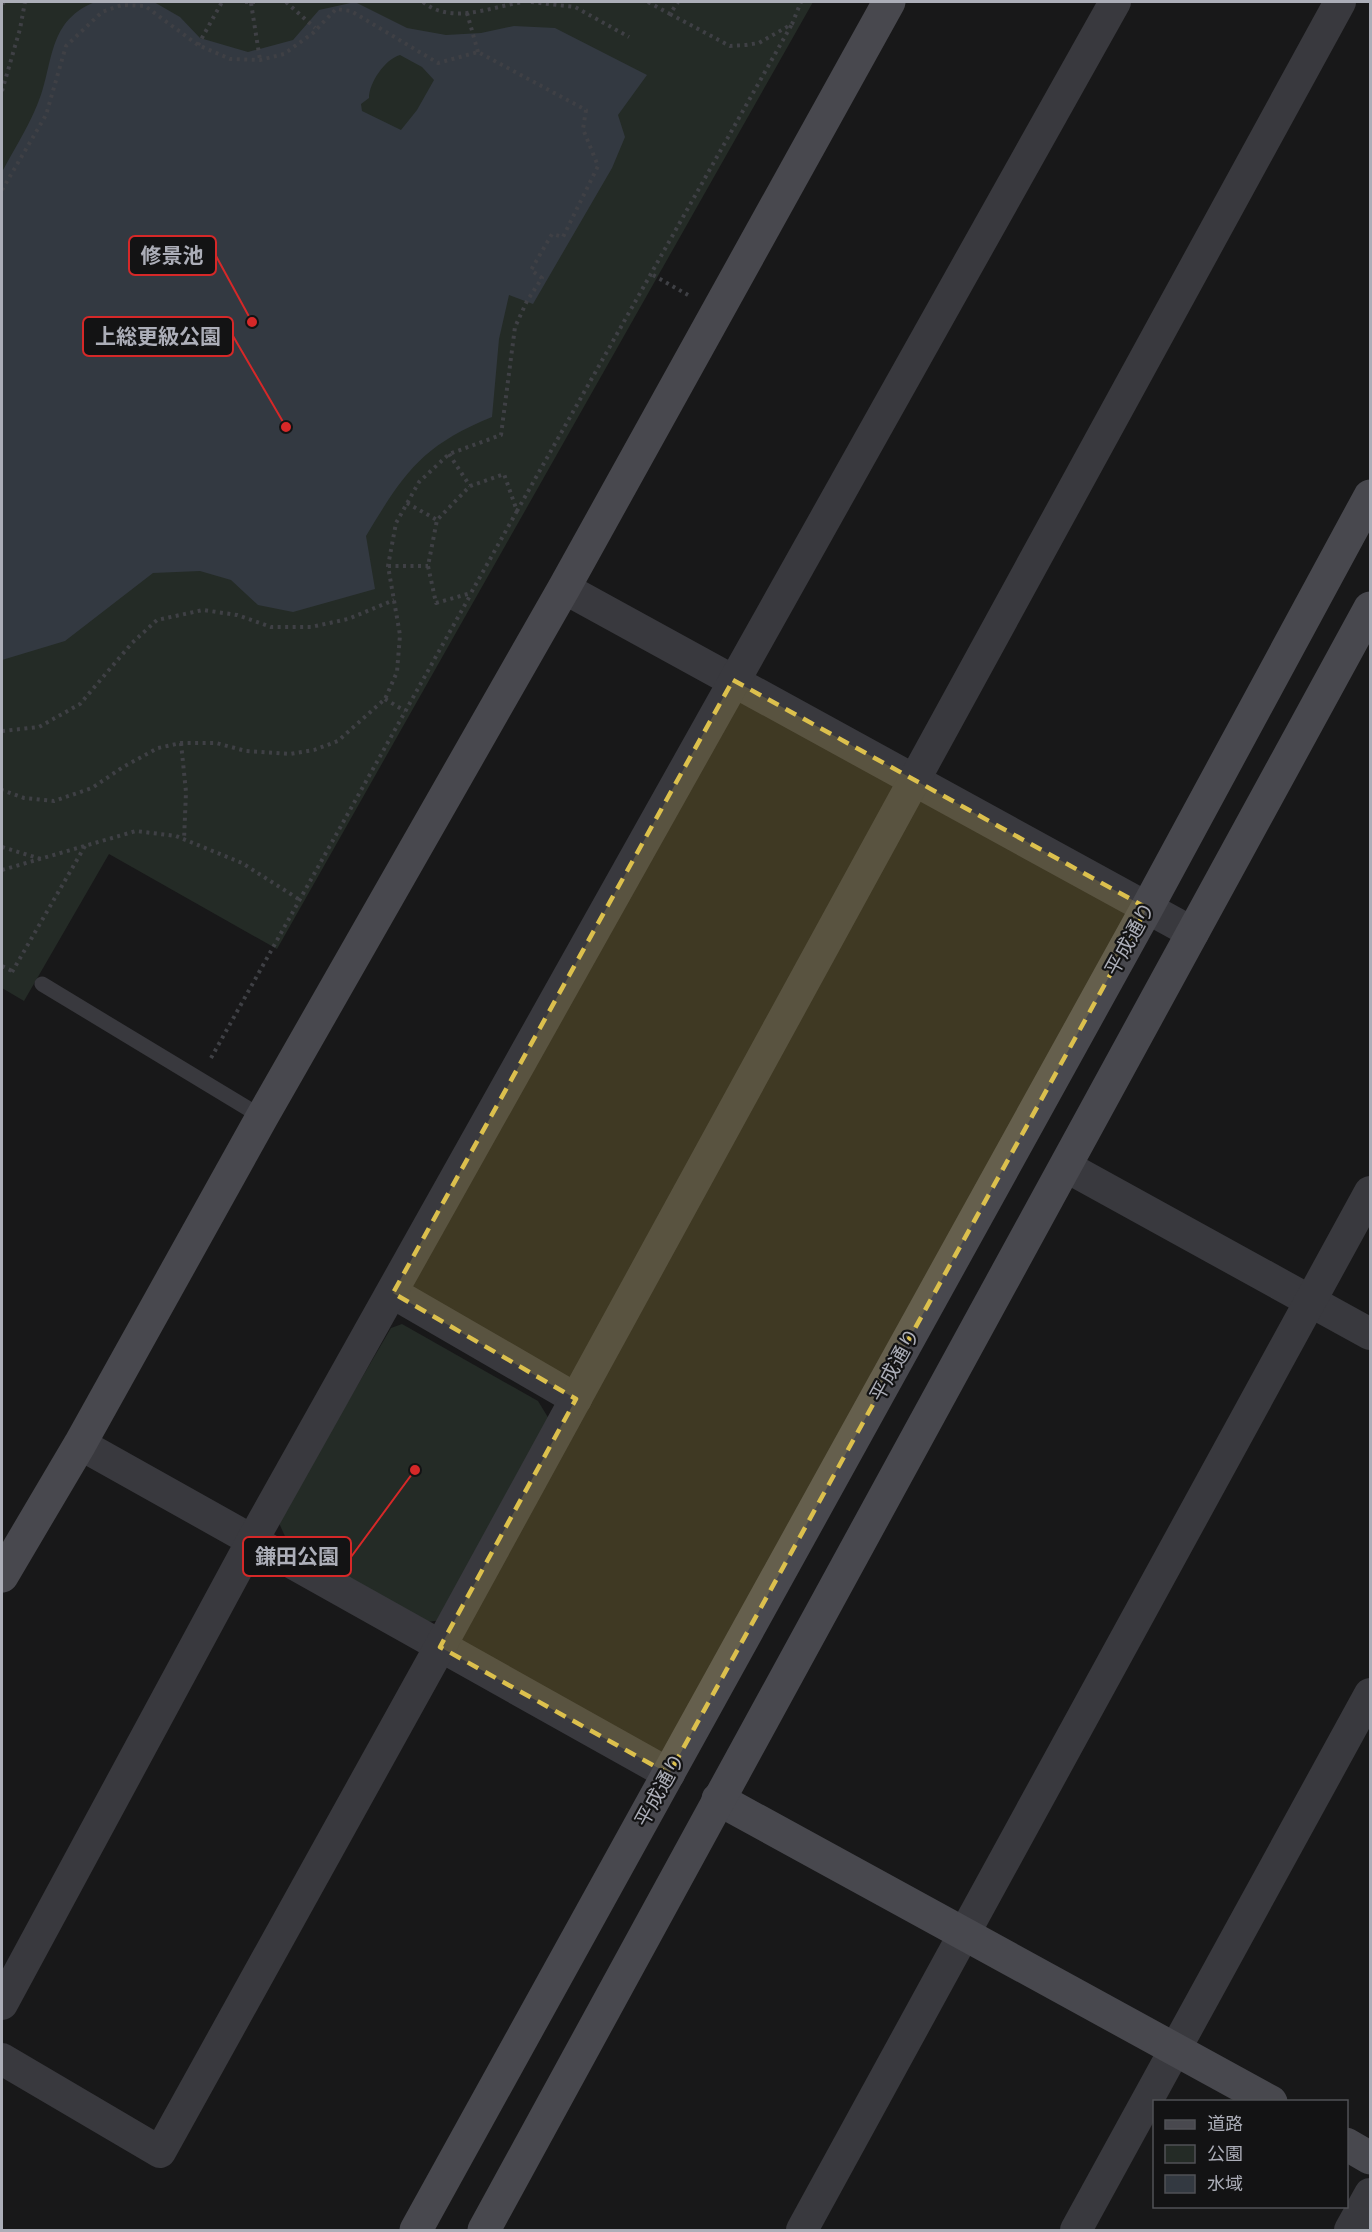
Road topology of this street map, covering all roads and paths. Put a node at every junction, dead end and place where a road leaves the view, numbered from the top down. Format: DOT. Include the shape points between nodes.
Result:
graph roads {
  1 [pos="9,2"];
  2 [pos="25,2"];
  3 [pos="222,2"];
  4 [pos="245,2"];
  5 [pos="253,2"];
  6 [pos="286,2"];
  7 [pos="423,2"];
  8 [pos="523,2"];
  9 [pos="531,2"];
  10 [pos="648,2"];
  11 [pos="678,2"];
  12 [pos="801,2"];
  13 [pos="889,2"];
  14 [pos="1115,2"];
  15 [pos="1340,2"];
  16 [pos="2,3"];
  17 [pos="467,13"];
  18 [pos="670,14"];
  19 [pos="792,24"];
  20 [pos="315,28"];
  21 [pos="629,37"];
  22 [pos="198,45"];
  23 [pos="478,52"];
  24 [pos="260,60"];
  25 [pos="2,91"];
  26 [pos="2,190"];
  27 [pos="652,274"];
  28 [pos="691,297"];
  29 [pos="449,454"];
  30 [pos="470,486"];
  31 [pos="1371,496"];
  32 [pos="406,504"];
  33 [pos="517,511"];
  34 [pos="437,520"];
  35 [pos="388,566"];
  36 [pos="428,566"];
  37 [pos="564,588"];
  38 [pos="471,593"];
  39 [pos="394,600"];
  40 [pos="1371,608"];
  41 [pos="733,680"];
  42 [pos="385,699"];
  43 [pos="405,711"];
  44 [pos="2,731"];
  45 [pos="182,743"];
  46 [pos="914,779"];
  47 [pos="2,790"];
  48 [pos="184,840"];
  49 [pos="85,846"];
  50 [pos="2,847"];
  51 [pos="42,860"];
  52 [pos="2,870"];
  53 [pos="300,900"];
  54 [pos="1147,908"];
  55 [pos="1193,933"];
  56 [pos="2,966"];
  57 [pos="12,972"];
  58 [pos="19,976"];
  59 [pos="42,984"];
  60 [pos="199,1079"];
  61 [pos="262,1117"];
  62 [pos="1067,1167"];
  63 [pos="1371,1192"];
  64 [pos="393,1293"];
  65 [pos="1311,1300"];
  66 [pos="1371,1334"];
  67 [pos="576,1399"];
  68 [pos="80,1444"];
  69 [pos="252,1541"];
  70 [pos="4,1567"];
  71 [pos="440,1647"];
  72 [pos="1371,1694"];
  73 [pos="669,1774"];
  74 [pos="718,1799"];
  75 [pos="964,1934"];
  76 [pos="2,2004"];
  77 [pos="1176,2048"];
  78 [pos="2,2059"];
  79 [pos="1267,2100"];
  80 [pos="1348,2145"];
  81 [pos="1371,2158"];
  82 [pos="1371,2194"];
  83 [pos="416,2230"];
  84 [pos="484,2230"];
  85 [pos="802,2230"];
  86 [pos="1076,2230"];
  87 [pos="1350,2230"];
  1 -- 16 [label="path"];
  2 -- 25 [label="path"];
  3 -- 22 [label="path"];
  4 -- 5 [label="path"];
  5 -- 24 [label="path"];
  6 -- 20 [label="path"];
  7 -- 17 [label="path" via="436,12"];
  8 -- 17 [label="path"];
  9 -- 21 [label="path" via="575,7"];
  10 -- 18 [label="path"];
  11 -- 18 [label="path"];
  12 -- 19 [label="path"];
  13 -- 37 [label="street"];
  14 -- 41 [label="street"];
  15 -- 46 [label="street"];
  17 -- 23 [label="path"];
  18 -- 19 [label="path" via="729,45 759,43"];
  19 -- 27 [label="path"];
  20 -- 23 [label="path" via="336,9 351,11 438,63"];
  20 -- 24 [label="path" via="284,54"];
  22 -- 24 [label="path" via="230,59"];
  22 -- 26 [label="path" via="145,6 122,5 102,12 66,46 46,115"];
  23 -- 29 [label="path" via="586,110 583,129 598,166 563,237 552,234 531,270 542,278 515,327 501,435"];
  27 -- 28 [label="path"];
  27 -- 33 [label="path"];
  29 -- 30 [label="path"];
  29 -- 32 [label="path" via="418,482"];
  30 -- 33 [label="path" via="504,474"];
  30 -- 34 [label="path"];
  31 -- 54 [label="street, 平成通り"];
  32 -- 34 [label="path"];
  32 -- 35 [label="path" via="396,523"];
  33 -- 38 [label="path"];
  34 -- 36 [label="path"];
  35 -- 36 [label="path"];
  35 -- 39 [label="path"];
  36 -- 38 [label="path" via="436,603"];
  37 -- 41 [label="street"];
  37 -- 61 [label="street"];
  38 -- 43 [label="path"];
  39 -- 42 [label="path" via="400,635 397,672"];
  39 -- 44 [label="path" via="348,619 311,627 271,627 237,615 203,610 157,620 80,704 39,727"];
  40 -- 55 [label="street"];
  41 -- 46 [label="street"];
  41 -- 64 [label="street"];
  42 -- 43 [label="path"];
  42 -- 45 [label="path" via="338,741 314,750 290,754 246,751 216,743"];
  43 -- 53 [label="path"];
  45 -- 47 [label="path" via="158,748 92,788 54,801 24,798"];
  45 -- 48 [label="path"];
  46 -- 54 [label="street"];
  46 -- 67 [label="street"];
  48 -- 49 [label="path" via="136,831"];
  48 -- 53 [label="path" via="242,863"];
  49 -- 51 [label="path"];
  49 -- 57 [label="path"];
  50 -- 51 [label="path"];
  51 -- 52 [label="path"];
  53 -- 60 [label="path"];
  54 -- 55 [label="street"];
  54 -- 73 [label="street, 平成通り"];
  55 -- 62 [label="street"];
  56 -- 57 [label="path"];
  57 -- 58 [label="path"];
  59 -- 60 [label="lane"];
  60 -- 61 [label="lane"];
  61 -- 68 [label="street"];
  62 -- 65 [label="street"];
  62 -- 74 [label="street"];
  63 -- 65 [label="street"];
  64 -- 67 [label="street"];
  64 -- 69 [label="street"];
  65 -- 66 [label="street"];
  65 -- 75 [label="street"];
  67 -- 71 [label="street"];
  68 -- 69 [label="street"];
  68 -- 70 [label="street"];
  69 -- 71 [label="street"];
  69 -- 76 [label="street"];
  71 -- 73 [label="street"];
  71 -- 78 [label="street" via="160,2152"];
  72 -- 77 [label="street"];
  73 -- 83 [label="street, 平成通り"];
  74 -- 75 [label="street"];
  74 -- 84 [label="street"];
  75 -- 77 [label="street"];
  75 -- 85 [label="street"];
  77 -- 79 [label="street"];
  77 -- 86 [label="street"];
  80 -- 81 [label="street"];
  82 -- 87 [label="street"];
}
